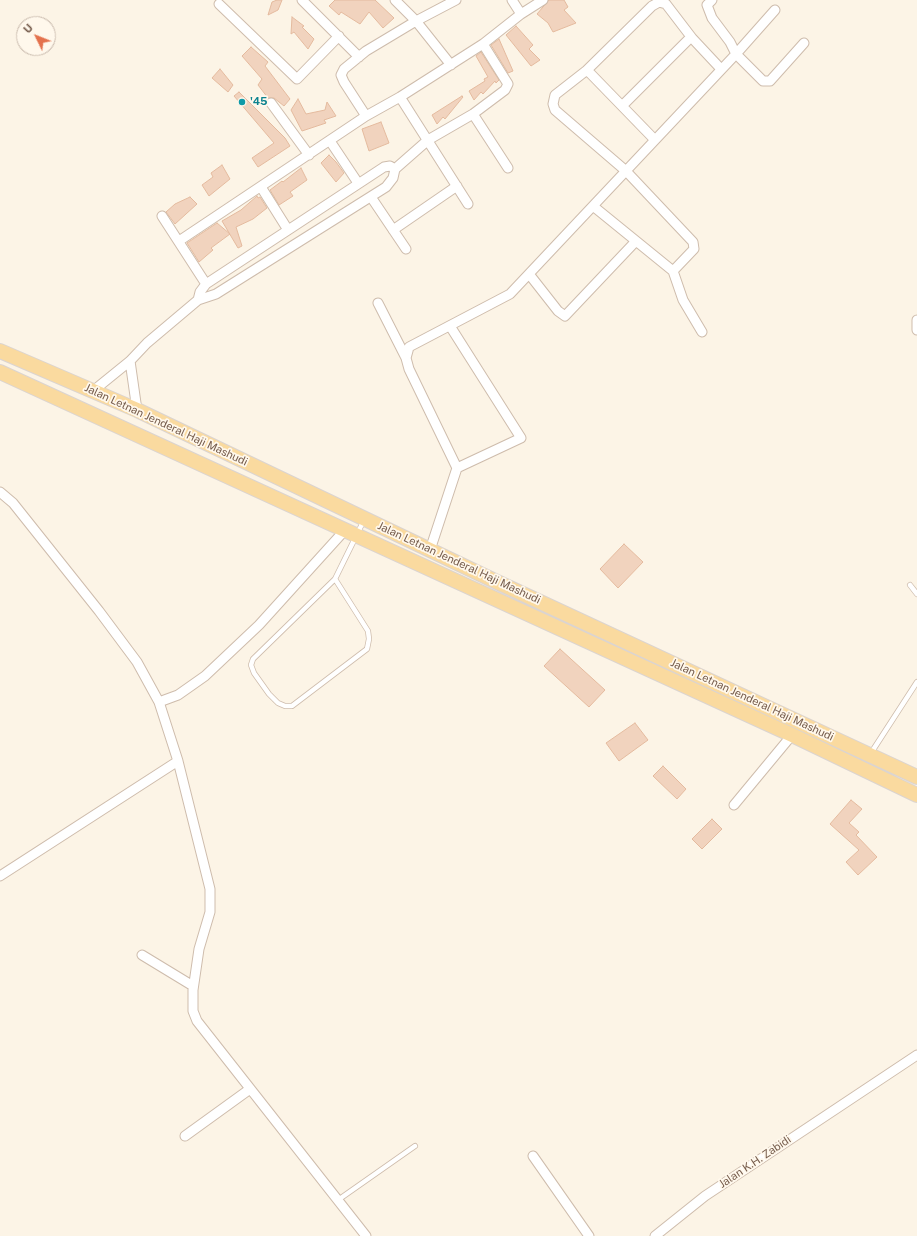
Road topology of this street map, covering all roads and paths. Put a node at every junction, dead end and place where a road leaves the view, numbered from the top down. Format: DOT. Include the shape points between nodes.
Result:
graph roads {
  1 [pos="302,0"];
  2 [pos="395,0"];
  3 [pos="456,0"];
  4 [pos="512,0"];
  5 [pos="543,0"];
  6 [pos="712,0"];
  7 [pos="219,4"];
  8 [pos="775,10"];
  9 [pos="521,14"];
  10 [pos="416,21"];
  11 [pos="339,36"];
  12 [pos="692,38"];
  13 [pos="804,43"];
  14 [pos="483,44"];
  15 [pos="736,54"];
  16 [pos="359,57"];
  17 [pos="451,65"];
  18 [pos="721,69"];
  19 [pos="587,70"];
  20 [pos="400,97"];
  21 [pos="271,103"];
  22 [pos="622,106"];
  23 [pos="473,114"];
  24 [pos="366,116"];
  25 [pos="428,140"];
  26 [pos="655,140"];
  27 [pos="330,141"];
  28 [pos="309,155"];
  29 [pos="508,168"];
  30 [pos="395,169"];
  31 [pos="626,171"];
  32 [pos="358,183"];
  33 [pos="457,186"];
  34 [pos="261,187"];
  35 [pos="371,197"];
  36 [pos="468,204"];
  37 [pos="593,206"];
  38 [pos="162,216"];
  39 [pos="288,230"];
  40 [pos="393,230"];
  41 [pos="179,241"];
  42 [pos="636,241"];
  43 [pos="406,249"];
  44 [pos="673,271"];
  45 [pos="529,274"];
  46 [pos="206,284"];
  47 [pos="198,300"];
  48 [pos="378,303"];
  49 [pos="917,320"];
  50 [pos="450,326"];
  51 [pos="917,330"];
  52 [pos="702,332"];
  53 [pos="0,351"];
  54 [pos="406,358"];
  55 [pos="130,362"];
  56 [pos="0,372"];
  57 [pos="93,391"];
  58 [pos="137,410"];
  59 [pos="457,468"];
  60 [pos="0,492"];
  61 [pos="365,519"];
  62 [pos="351,533"];
  63 [pos="430,550"];
  64 [pos="335,579"];
  65 [pos="910,585"];
  66 [pos="917,594"];
  67 [pos="917,682"];
  68 [pos="159,702"];
  69 [pos="792,735"];
  70 [pos="870,755"];
  71 [pos="178,761"];
  72 [pos="917,776"];
  73 [pos="917,795"];
  74 [pos="734,805"];
  75 [pos="0,876"];
  76 [pos="142,955"];
  77 [pos="193,986"];
  78 [pos="917,1055"];
  79 [pos="250,1089"];
  80 [pos="185,1136"];
  81 [pos="415,1146"];
  82 [pos="533,1156"];
  83 [pos="338,1200"];
  84 [pos="366,1236"];
  85 [pos="589,1236"];
  86 [pos="655,1236"];
  1 -- 11 [label="street"];
  2 -- 10 [label="street"];
  3 -- 10 [label="street"];
  4 -- 9 [label="street"];
  5 -- 9 [label="street"];
  6 -- 15 [label="street" via="707,5 712,18"];
  7 -- 11 [label="street" via="297,80"];
  8 -- 15 [label="street"];
  9 -- 14 [label="street"];
  10 -- 16 [label="street"];
  10 -- 17 [label="street"];
  11 -- 16 [label="street"];
  12 -- 18 [label="street"];
  12 -- 19 [label="street" via="666,4 659,2"];
  12 -- 22 [label="street"];
  13 -- 15 [label="street" via="770,81 763,80"];
  14 -- 17 [label="street"];
  14 -- 23 [label="street" via="508,86"];
  15 -- 18 [label="street"];
  16 -- 24 [label="street" via="341,74"];
  17 -- 20 [label="street"];
  18 -- 26 [label="street"];
  19 -- 22 [label="street"];
  19 -- 31 [label="street" via="555,95 555,110"];
  20 -- 24 [label="street"];
  20 -- 25 [label="street"];
  21 -- 28 [label="street"];
  22 -- 26 [label="street"];
  23 -- 25 [label="street"];
  23 -- 29 [label="street"];
  24 -- 27 [label="street"];
  25 -- 30 [label="street"];
  25 -- 33 [label="street"];
  26 -- 31 [label="street"];
  27 -- 28 [label="street"];
  27 -- 32 [label="street"];
  28 -- 34 [label="street"];
  30 -- 32 [label="street" via="390,166 384,167"];
  30 -- 35 [label="street" via="391,182"];
  31 -- 37 [label="street"];
  31 -- 44 [label="street" via="693,242 694,249"];
  32 -- 39 [label="street"];
  33 -- 36 [label="street"];
  33 -- 40 [label="street"];
  34 -- 39 [label="street"];
  34 -- 41 [label="street"];
  35 -- 40 [label="street"];
  35 -- 47 [label="street" via="216,294"];
  37 -- 42 [label="street"];
  37 -- 45 [label="street"];
  38 -- 41 [label="street"];
  39 -- 46 [label="street"];
  40 -- 43 [label="street"];
  41 -- 46 [label="street"];
  42 -- 44 [label="street"];
  42 -- 45 [label="street" via="564,316"];
  44 -- 52 [label="street" via="683,300"];
  45 -- 50 [label="street" via="510,294"];
  46 -- 47 [label="street"];
  47 -- 55 [label="street" via="147,343"];
  48 -- 54 [label="street"];
  49 -- 51 [label="street"];
  50 -- 54 [label="street" via="409,347"];
  50 -- 59 [label="street" via="521,438"];
  53 -- 57 [label="main road, Jalan Letnan Jenderal Haji Mashudi"];
  54 -- 59 [label="street"];
  55 -- 57 [label="street"];
  55 -- 58 [label="street"];
  56 -- 62 [label="main road, Jalan Letnan Jenderal Haji Mashudi"];
  57 -- 58 [label="main road, Jalan Letnan Jenderal Haji Mashudi"];
  58 -- 61 [label="main road, Jalan Letnan Jenderal Haji Mashudi"];
  59 -- 63 [label="street"];
  60 -- 68 [label="street" via="12,503 100,611 137,662"];
  61 -- 62 [label="lane"];
  61 -- 63 [label="main road, Jalan Letnan Jenderal Haji Mashudi"];
  62 -- 64 [label="lane" via="346,561"];
  62 -- 68 [label="street" via="205,676 178,695"];
  62 -- 69 [label="main road, Jalan Letnan Jenderal Haji Mashudi"];
  63 -- 70 [label="main road, Jalan Letnan Jenderal Haji Mashudi"];
  64 -- 64 [label="lane" via="253,659 251,665 254,673 269,694 285,706 292,706 367,649 368,631"];
  65 -- 66 [label="lane"];
  67 -- 70 [label="lane"];
  68 -- 71 [label="street"];
  69 -- 73 [label="main road, Jalan Letnan Jenderal Haji Mashudi"];
  69 -- 74 [label="street"];
  70 -- 72 [label="main road, Jalan Letnan Jenderal Haji Mashudi"];
  71 -- 75 [label="street"];
  71 -- 77 [label="street" via="211,901"];
  76 -- 77 [label="street"];
  77 -- 79 [label="street" via="192,1001 198,1021"];
  78 -- 86 [label="street, Jalan K.H. Zabidi" via="705,1196"];
  79 -- 80 [label="street"];
  79 -- 83 [label="street"];
  81 -- 83 [label="lane"];
  82 -- 85 [label="street"];
  83 -- 84 [label="street"];
}
